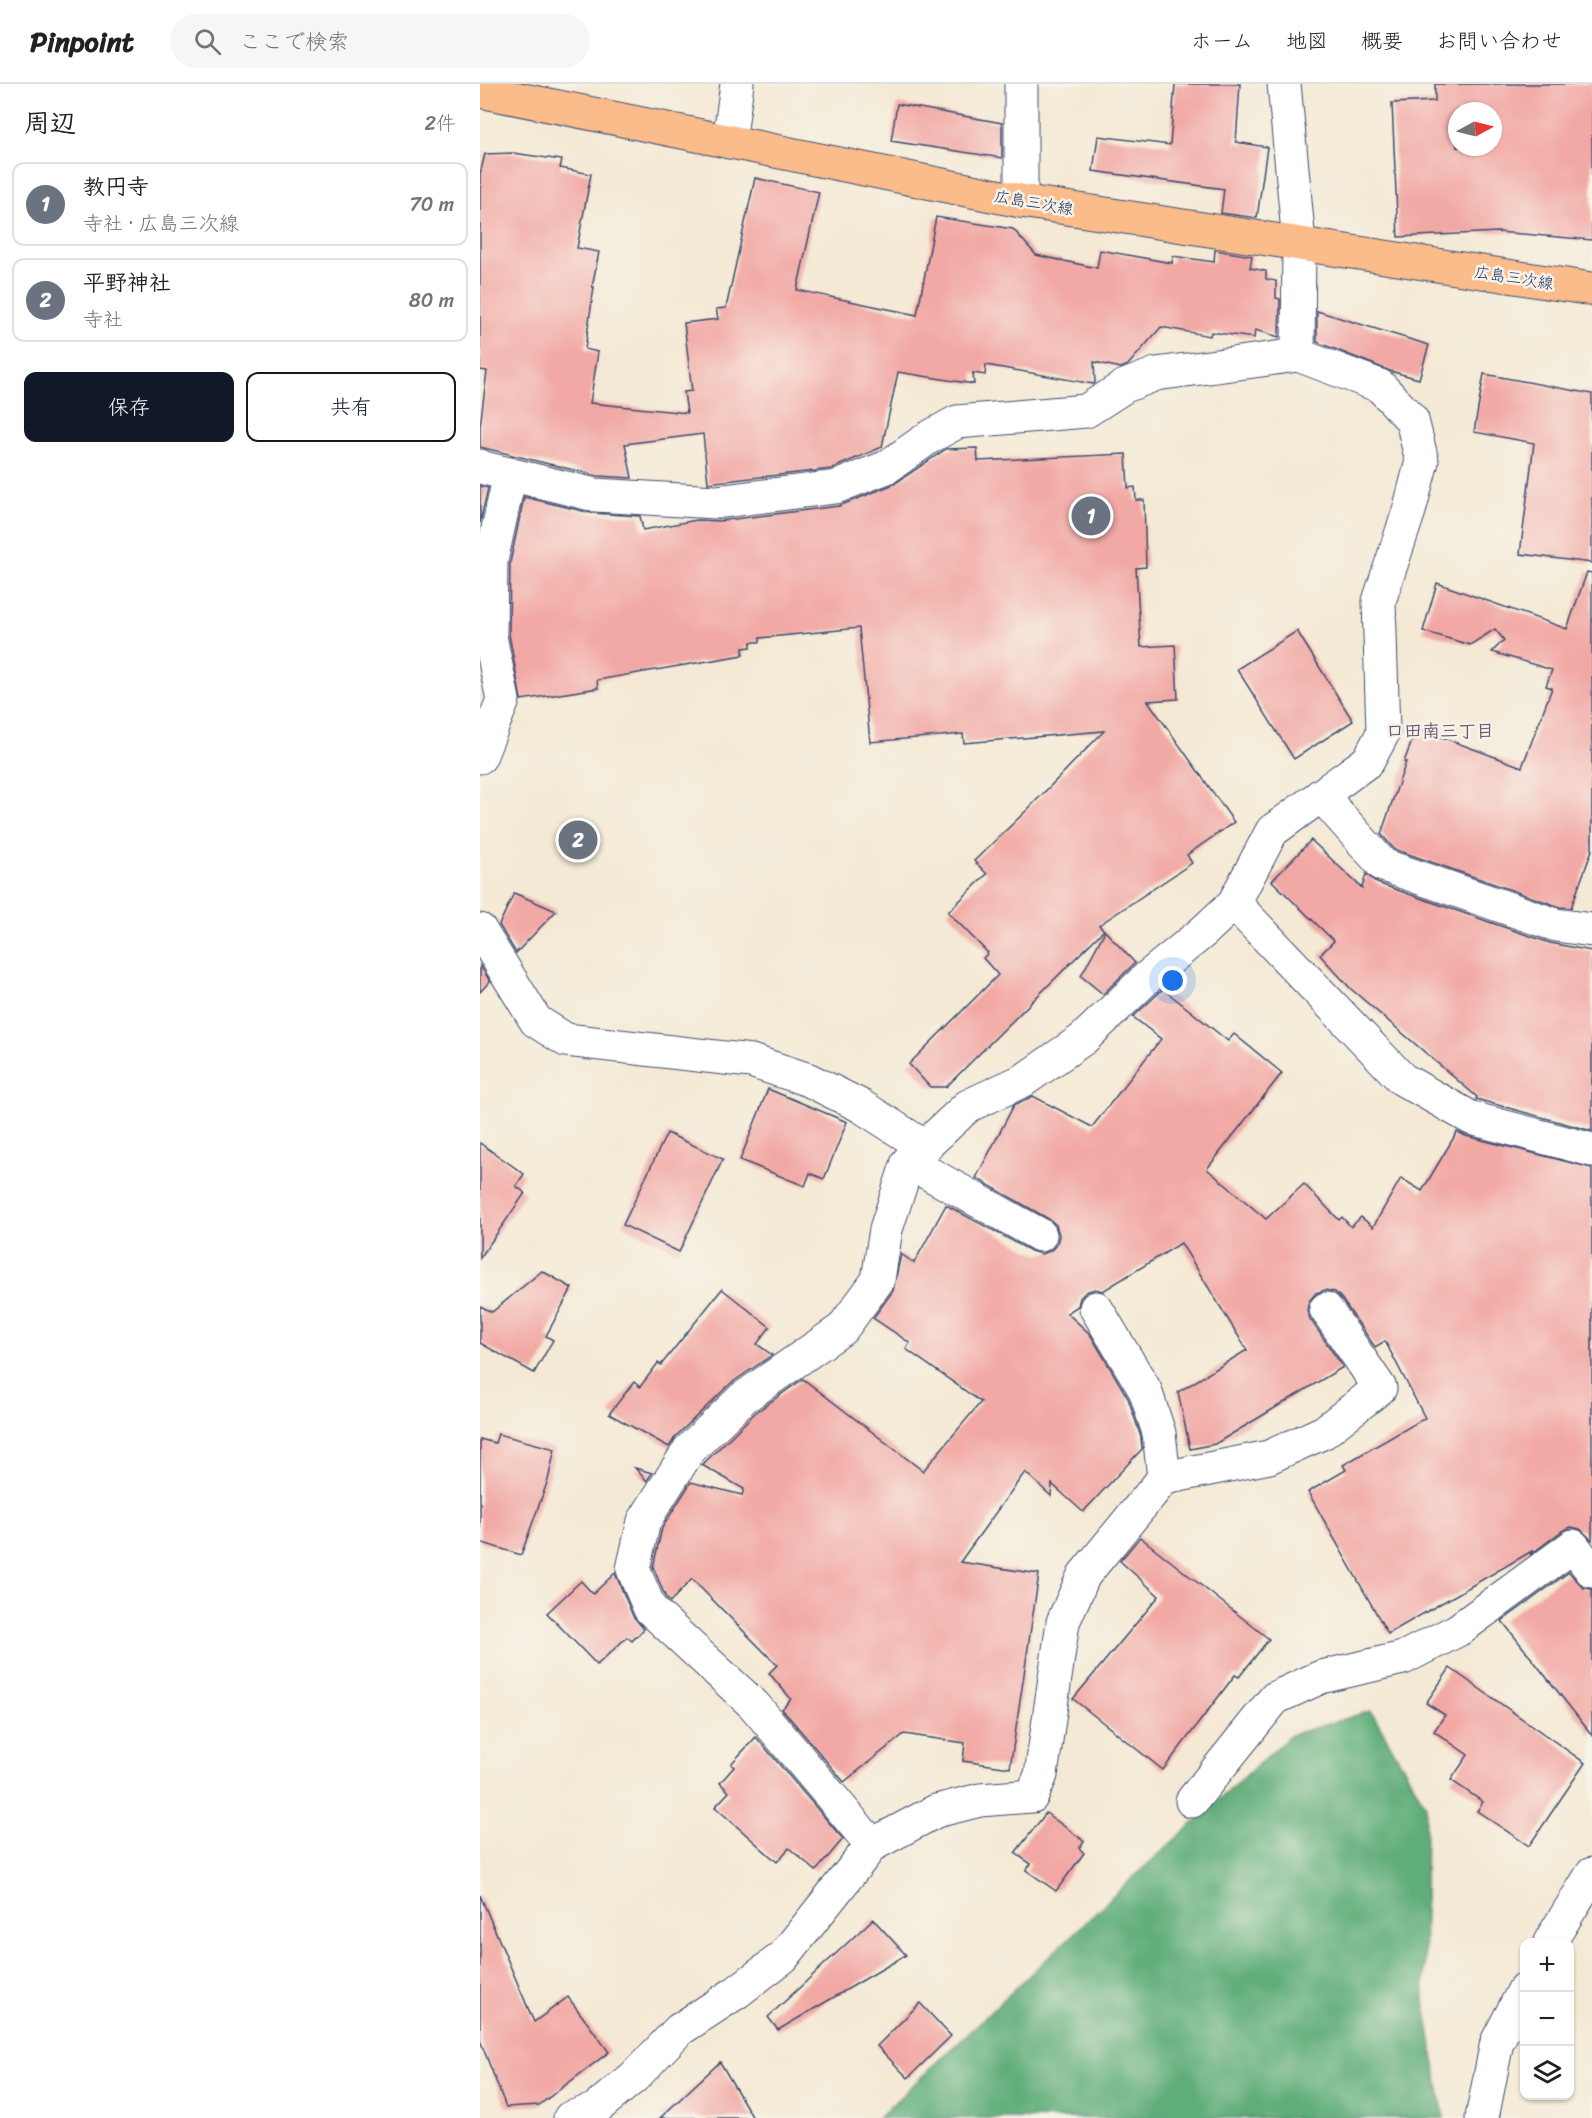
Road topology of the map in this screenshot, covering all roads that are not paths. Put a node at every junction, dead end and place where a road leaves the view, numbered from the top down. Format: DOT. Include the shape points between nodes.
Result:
graph roads {
  1 [pos="737,84"];
  2 [pos="1021,84"];
  3 [pos="1284,84"];
  4 [pos="480,91"];
  5 [pos="729,141"];
  6 [pos="1021,201"];
  7 [pos="1299,243"];
  8 [pos="1592,289"];
  9 [pos="1298,355"];
  10 [pos="495,470"];
  11 [pos="480,757"];
  12 [pos="1321,795"];
  13 [pos="1234,903"];
  14 [pos="480,930"];
  15 [pos="1592,930"];
  16 [pos="1592,1150"];
  17 [pos="916,1154"];
  18 [pos="1040,1235"];
  19 [pos="1096,1308"];
  20 [pos="1326,1308"];
  21 [pos="1164,1478"];
  22 [pos="1592,1571"];
  23 [pos="1192,1801"];
  24 [pos="872,1845"];
  25 [pos="1592,1874"];
  26 [pos="1552,1938"];
  27 [pos="1523,1992"];
  28 [pos="570,2118"];
  29 [pos="1482,2118"];
  1 -- 5 [label="street"];
  2 -- 6 [label="street"];
  3 -- 7 [label="street"];
  4 -- 5 [label="main road, 広島三次線"];
  5 -- 6 [label="main road, 広島三次線"];
  6 -- 7 [label="main road, 広島三次線"];
  7 -- 8 [label="main road, 広島三次線"];
  7 -- 9 [label="street"];
  9 -- 10 [label="street" via="1156,374 1125,386 1086,411 957,422 887,467 836,487 716,502 595,495"];
  9 -- 12 [label="street" via="1380,386 1412,420 1422,461 1379,600 1383,733 1368,761"];
  10 -- 11 [label="street" via="490,636 503,700"];
  12 -- 13 [label="street" via="1272,831"];
  12 -- 15 [label="street" via="1383,865 1556,926"];
  13 -- 16 [label="street" via="1402,1079 1471,1118"];
  13 -- 17 [label="street" via="1083,1039 1024,1080 968,1107"];
  14 -- 17 [label="street" via="536,1021 566,1040 751,1061 809,1080 861,1106"];
  17 -- 18 [label="street"];
  17 -- 24 [label="street" via="886,1229 878,1280 842,1329 743,1398 689,1450 644,1521 633,1569 650,1609 754,1705"];
  19 -- 21 [label="street" via="1145,1390 1158,1433"];
  20 -- 21 [label="street" via="1380,1389 1324,1432 1269,1457"];
  21 -- 24 [label="street" via="1084,1575 1062,1622 1041,1775 1032,1796 980,1800 936,1811"];
  22 -- 23 [label="street" via="1573,1546 1458,1630 1403,1659 1321,1677 1275,1698"];
  24 -- 28 [label="street" via="783,1957 680,2030 634,2077 594,2110"];
  25 -- 26 [label="street"];
  27 -- 29 [label="street" via="1497,2042"];
}
